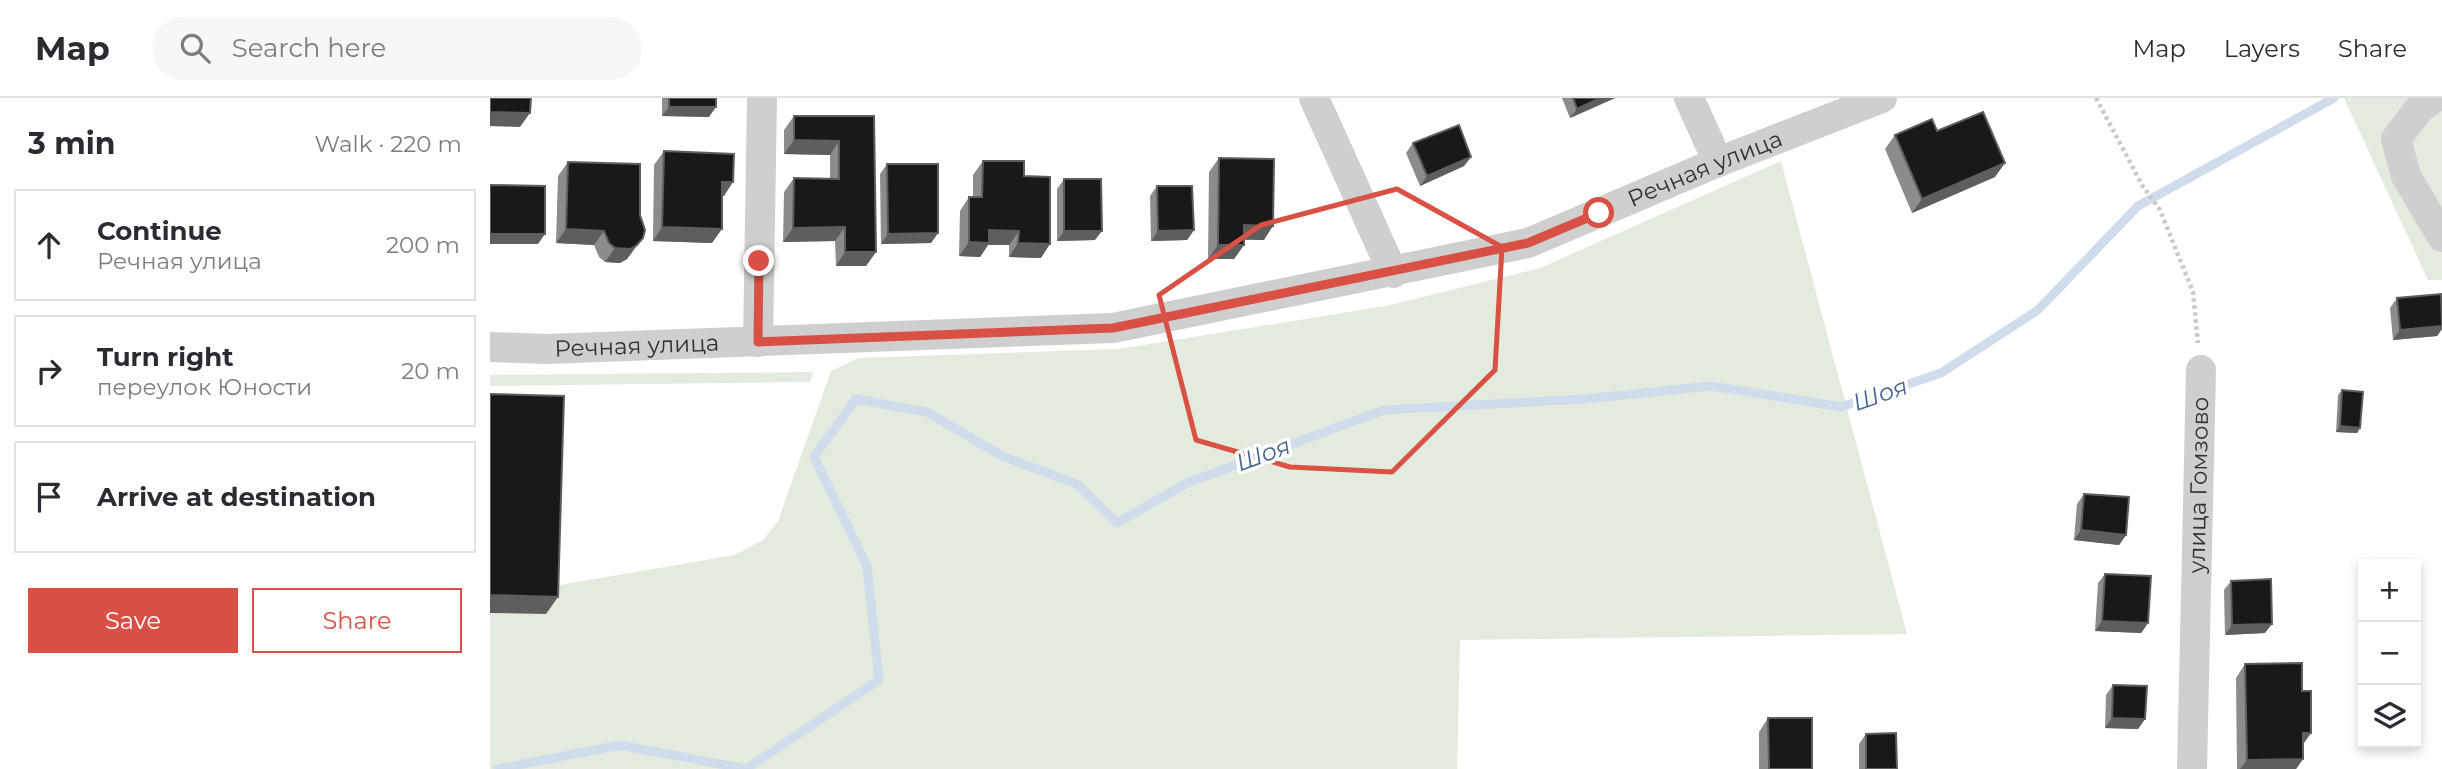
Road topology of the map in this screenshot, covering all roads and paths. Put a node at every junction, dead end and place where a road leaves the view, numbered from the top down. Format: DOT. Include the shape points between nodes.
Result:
graph roads {
  1 [pos="762,98"];
  2 [pos="1314,98"];
  3 [pos="1689,98"];
  4 [pos="1882,98"];
  5 [pos="2096,98"];
  6 [pos="2434,98"];
  7 [pos="1718,162"];
  8 [pos="2442,237"];
  9 [pos="1393,273"];
  10 [pos="758,342"];
  11 [pos="490,347"];
  12 [pos="2201,370"];
  13 [pos="2192,769"];
  1 -- 10 [label="street"];
  2 -- 9 [label="street"];
  3 -- 7 [label="street"];
  4 -- 7 [label="street, Речная улица"];
  5 -- 12 [label="path, улица Гомзово" via="2160,211 2193,292"];
  6 -- 8 [label="street" via="2419,109 2396,139 2406,176"];
  7 -- 9 [label="street, Речная улица" via="1528,243"];
  9 -- 10 [label="street, Речная улица" via="1113,328"];
  10 -- 11 [label="street, Речная улица"];
  12 -- 13 [label="street, улица Гомзово"];
}
